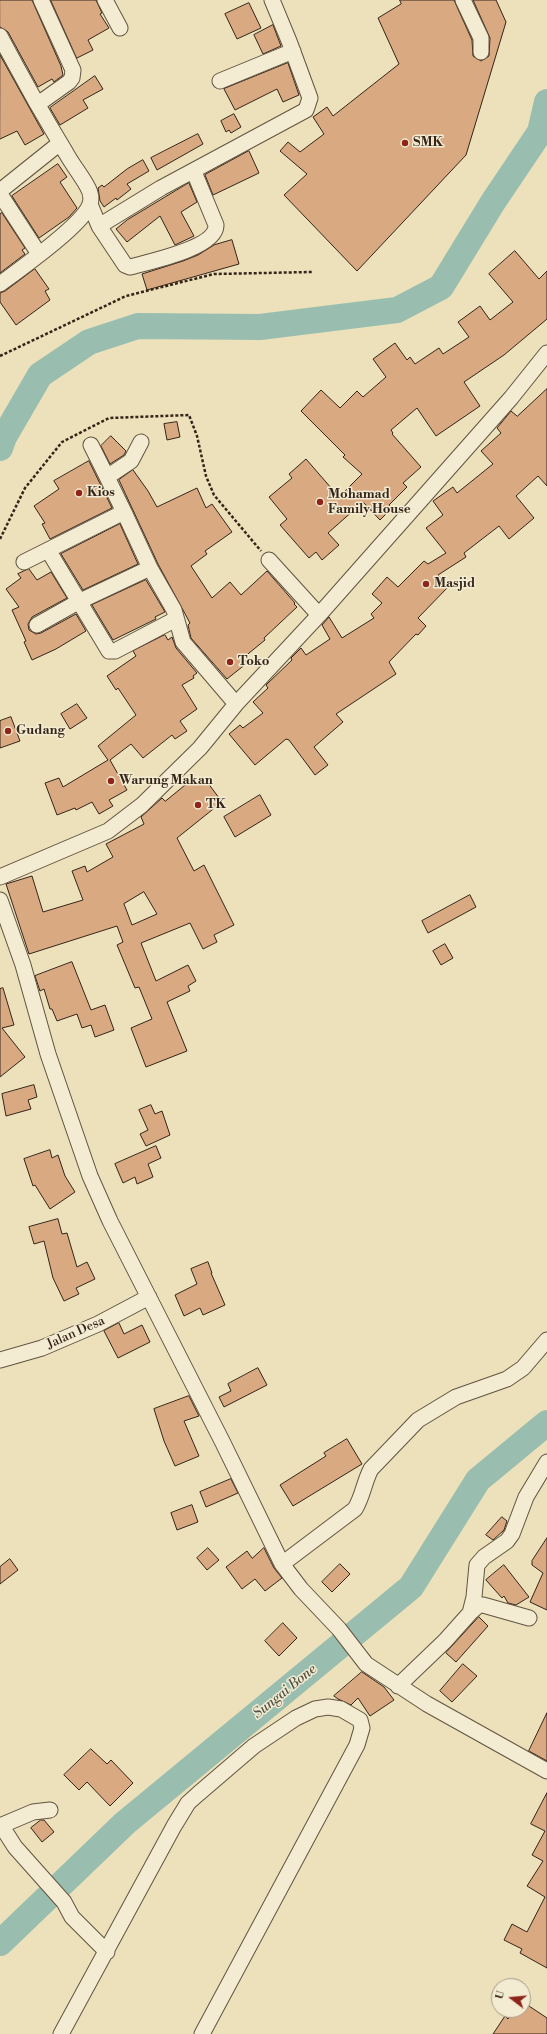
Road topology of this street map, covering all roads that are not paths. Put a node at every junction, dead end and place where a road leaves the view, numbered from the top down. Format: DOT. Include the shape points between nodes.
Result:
graph roads {
  1 [pos="41,0"];
  2 [pos="105,0"];
  3 [pos="272,0"];
  4 [pos="463,0"];
  5 [pos="120,28"];
  6 [pos="0,36"];
  7 [pos="293,51"];
  8 [pos="481,52"];
  9 [pos="220,81"];
  10 [pos="38,104"];
  11 [pos="60,143"];
  12 [pos="194,172"];
  13 [pos="0,191"];
  14 [pos="0,194"];
  15 [pos="90,204"];
  16 [pos="99,226"];
  17 [pos="39,254"];
  18 [pos="0,284"];
  19 [pos="545,359"];
  20 [pos="141,442"];
  21 [pos="91,445"];
  22 [pos="107,477"];
  23 [pos="124,512"];
  24 [pos="48,550"];
  25 [pos="269,560"];
  26 [pos="24,562"];
  27 [pos="150,568"];
  28 [pos="78,602"];
  29 [pos="320,615"];
  30 [pos="176,619"];
  31 [pos="37,625"];
  32 [pos="236,704"];
  33 [pos="0,877"];
  34 [pos="0,900"];
  35 [pos="149,1297"];
  36 [pos="547,1340"];
  37 [pos="0,1360"];
  38 [pos="547,1462"];
  39 [pos="282,1564"];
  40 [pos="470,1613"];
  41 [pos="529,1618"];
  42 [pos="398,1686"];
  43 [pos="547,1771"];
  44 [pos="50,1810"];
  45 [pos="1,1825"];
  46 [pos="107,1952"];
  47 [pos="61,2034"];
  48 [pos="202,2034"];
  1 -- 10 [label="street" via="73,70 69,82"];
  2 -- 5 [label="street"];
  3 -- 7 [label="street"];
  4 -- 8 [label="street" via="481,38"];
  6 -- 10 [label="street"];
  7 -- 9 [label="street"];
  7 -- 12 [label="street" via="310,98 306,110"];
  10 -- 11 [label="street"];
  11 -- 13 [label="street"];
  11 -- 15 [label="street" via="87,186 91,197"];
  12 -- 16 [label="street" via="161,188"];
  12 -- 16 [label="street" via="216,225 214,234 202,244 130,267 125,264"];
  14 -- 17 [label="street"];
  15 -- 16 [label="street"];
  15 -- 17 [label="street" via="75,222"];
  17 -- 18 [label="street"];
  19 -- 29 [label="street"];
  20 -- 22 [label="street" via="131,461"];
  21 -- 22 [label="street"];
  22 -- 23 [label="street"];
  23 -- 24 [label="street"];
  23 -- 27 [label="street"];
  24 -- 26 [label="street"];
  24 -- 28 [label="street"];
  25 -- 29 [label="street"];
  27 -- 28 [label="street"];
  27 -- 30 [label="street"];
  28 -- 30 [label="street" via="106,648 111,651"];
  28 -- 31 [label="street"];
  29 -- 32 [label="street"];
  30 -- 32 [label="street" via="183,642 189,651"];
  32 -- 33 [label="street" via="200,748 142,806 108,832"];
  34 -- 35 [label="street" via="24,965 48,1054 90,1176"];
  35 -- 37 [label="street, Jalan Desa" via="98,1324 42,1348"];
  35 -- 39 [label="street"];
  36 -- 39 [label="street" via="523,1368 508,1379 456,1397 418,1420 370,1469 356,1509"];
  38 -- 40 [label="street" via="526,1497 512,1534 477,1565"];
  39 -- 42 [label="street" via="366,1664"];
  40 -- 41 [label="street" via="479,1605 484,1605"];
  40 -- 42 [label="street"];
  42 -- 43 [label="street" via="463,1726"];
  44 -- 45 [label="street" via="33,1812"];
  45 -- 46 [label="street" via="15,1847 64,1902 72,1917"];
  46 -- 47 [label="street"];
  46 -- 48 [label="street" via="188,1803 254,1746 296,1718 315,1709 328,1707 341,1709 356,1716 362,1728 357,1744"];
}
